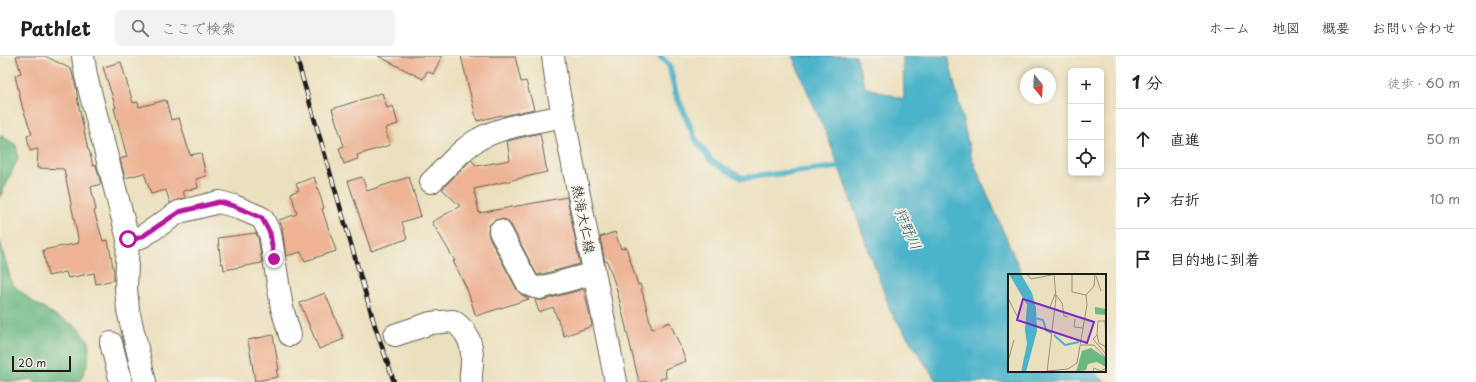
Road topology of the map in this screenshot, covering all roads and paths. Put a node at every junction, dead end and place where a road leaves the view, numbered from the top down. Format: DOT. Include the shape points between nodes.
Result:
graph roads {
  1 [pos="83,56"];
  2 [pos="553,56"];
  3 [pos="563,116"];
  4 [pos="431,182"];
  5 [pos="500,231"];
  6 [pos="128,242"];
  7 [pos="594,273"];
  8 [pos="290,335"];
  9 [pos="395,335"];
  10 [pos="111,343"];
  11 [pos="121,382"];
  12 [pos="145,382"];
  13 [pos="471,382"];
  14 [pos="616,382"];
  1 -- 6 [label="street"];
  2 -- 3 [label="street, 熱海大仁線"];
  3 -- 4 [label="street" via="498,131 479,139"];
  3 -- 7 [label="street, 熱海大仁線"];
  5 -- 7 [label="street" via="528,284 534,287 540,288"];
  6 -- 8 [label="street" via="143,236 179,212 219,202 262,218 270,233 279,296"];
  6 -- 12 [label="street" via="128,310"];
  7 -- 14 [label="street, 熱海大仁線"];
  9 -- 13 [label="street" via="431,323 453,321 462,327 471,343"];
  10 -- 11 [label="street"];
}
